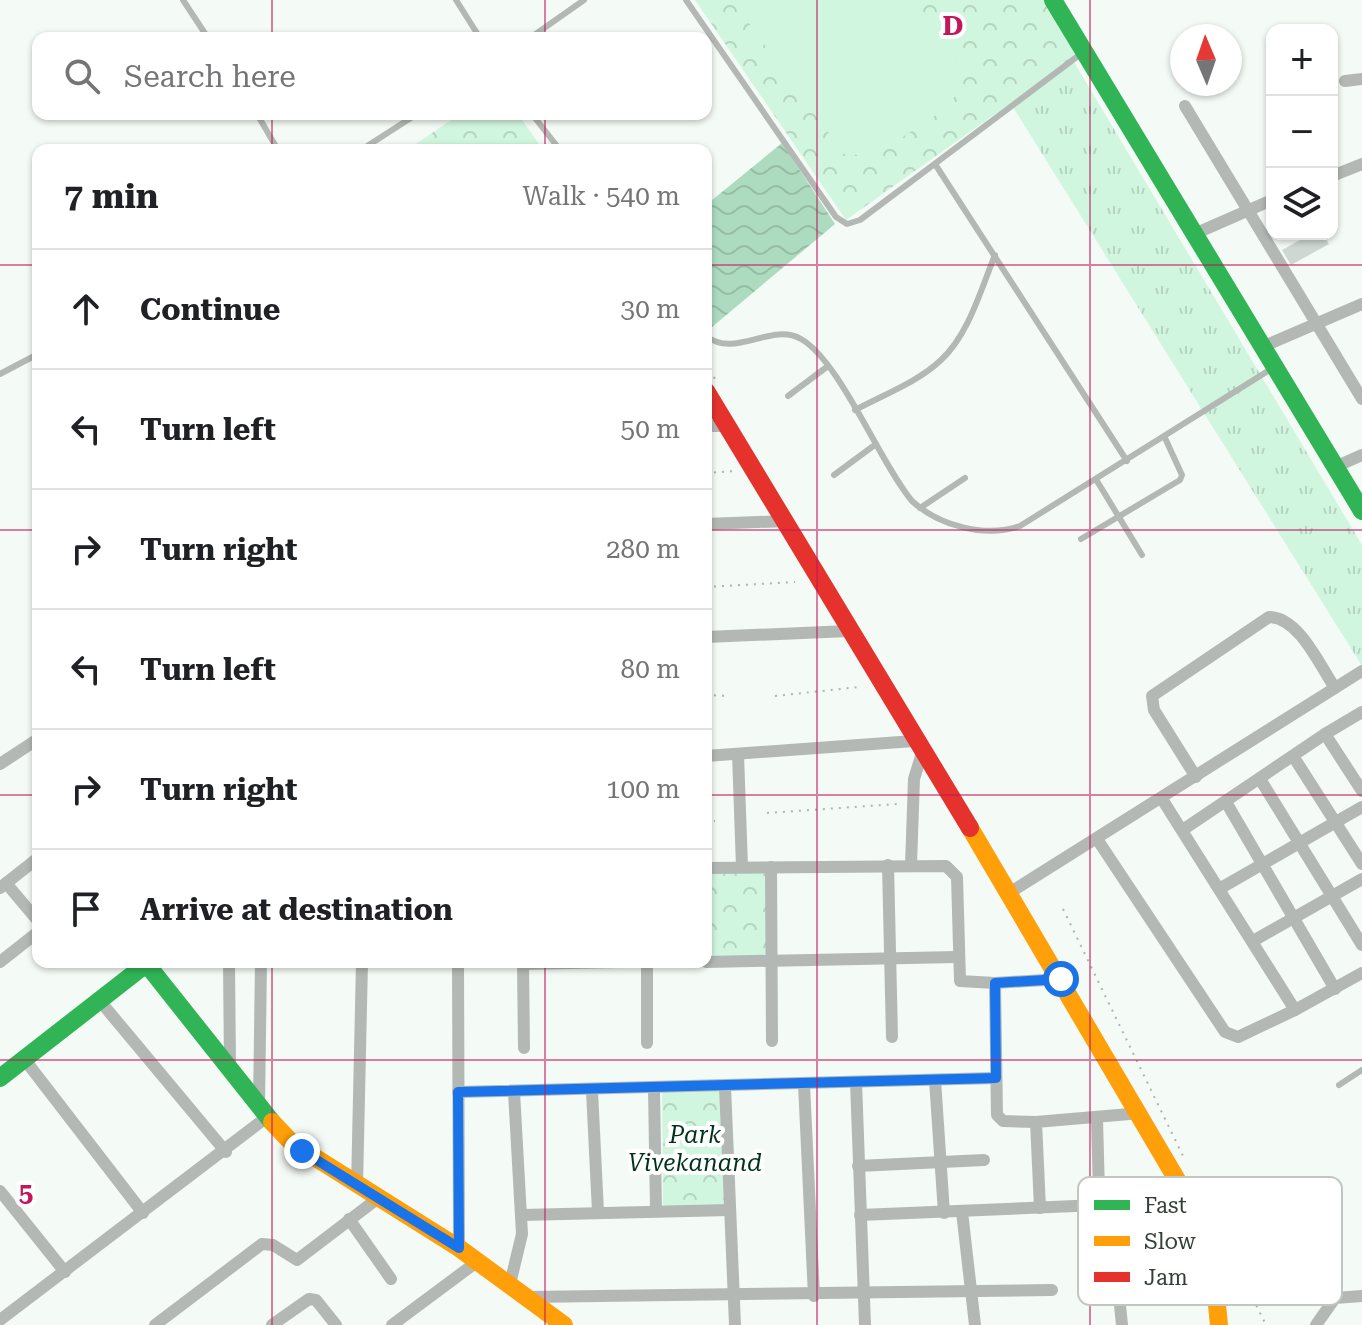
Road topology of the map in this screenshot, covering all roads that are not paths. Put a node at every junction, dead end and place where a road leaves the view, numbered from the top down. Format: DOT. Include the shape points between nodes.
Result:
graph roads {
  1 [pos="183,0"];
  2 [pos="456,0"];
  3 [pos="584,0"];
  4 [pos="686,0"];
  5 [pos="1053,0"];
  6 [pos="204,32"];
  7 [pos="476,32"];
  8 [pos="539,32"];
  9 [pos="708,32"];
  10 [pos="712,37"];
  11 [pos="1084,52"];
  12 [pos="1362,79"];
  13 [pos="1345,81"];
  14 [pos="1185,106"];
  15 [pos="260,120"];
  16 [pos="408,120"];
  17 [pos="537,120"];
  18 [pos="274,144"];
  19 [pos="370,144"];
  20 [pos="555,144"];
  21 [pos="935,164"];
  22 [pos="1362,164"];
  23 [pos="1338,174"];
  24 [pos="1266,203"];
  25 [pos="1246,211"];
  26 [pos="1192,235"];
  27 [pos="995,255"];
  28 [pos="1362,304"];
  29 [pos="1316,325"];
  30 [pos="712,339"];
  31 [pos="1262,347"];
  32 [pos="32,357"];
  33 [pos="828,366"];
  34 [pos="1274,367"];
  35 [pos="0,374"];
  36 [pos="788,396"];
  37 [pos="1362,399"];
  38 [pos="712,402"];
  39 [pos="855,410"];
  40 [pos="712,426"];
  41 [pos="726,426"];
  42 [pos="1165,438"];
  43 [pos="876,444"];
  44 [pos="1362,455"];
  45 [pos="1127,461"];
  46 [pos="1335,467"];
  47 [pos="834,475"];
  48 [pos="965,478"];
  49 [pos="1097,481"];
  50 [pos="920,508"];
  51 [pos="1362,511"];
  52 [pos="1118,516"];
  53 [pos="786,521"];
  54 [pos="712,524"];
  55 [pos="1081,539"];
  56 [pos="1142,555"];
  57 [pos="849,631"];
  58 [pos="712,637"];
  59 [pos="1362,671"];
  60 [pos="1335,688"];
  61 [pos="1362,712"];
  62 [pos="1325,734"];
  63 [pos="32,743"];
  64 [pos="918,747"];
  65 [pos="738,754"];
  66 [pos="712,756"];
  67 [pos="1293,756"];
  68 [pos="0,764"];
  69 [pos="1196,777"];
  70 [pos="1260,779"];
  71 [pos="1362,791"];
  72 [pos="1162,799"];
  73 [pos="1226,802"];
  74 [pos="1362,807"];
  75 [pos="1336,823"];
  76 [pos="1184,829"];
  77 [pos="1097,839"];
  78 [pos="1298,844"];
  79 [pos="32,863"];
  80 [pos="1362,864"];
  81 [pos="888,865"];
  82 [pos="911,865"];
  83 [pos="1262,865"];
  84 [pos="742,867"];
  85 [pos="771,867"];
  86 [pos="712,868"];
  87 [pos="1362,879"];
  88 [pos="3,886"];
  89 [pos="1219,889"];
  90 [pos="1009,893"];
  91 [pos="1331,897"];
  92 [pos="32,915"];
  93 [pos="1294,918"];
  94 [pos="32,937"];
  95 [pos="1253,941"];
  96 [pos="1362,945"];
  97 [pos="957,957"];
  98 [pos="890,958"];
  99 [pos="0,962"];
  100 [pos="712,962"];
  101 [pos="772,962"];
  102 [pos="139,968"];
  103 [pos="148,968"];
  104 [pos="229,968"];
  105 [pos="261,968"];
  106 [pos="362,968"];
  107 [pos="458,968"];
  108 [pos="523,968"];
  109 [pos="647,968"];
  110 [pos="1362,973"];
  111 [pos="1061,979"];
  112 [pos="995,983"];
  113 [pos="1335,989"];
  114 [pos="100,1001"];
  115 [pos="1295,1010"];
  116 [pos="892,1037"];
  117 [pos="772,1041"];
  118 [pos="647,1043"];
  119 [pos="524,1048"];
  120 [pos="25,1060"];
  121 [pos="230,1066"];
  122 [pos="1362,1070"];
  123 [pos="0,1078"];
  124 [pos="996,1078"];
  125 [pos="935,1080"];
  126 [pos="856,1082"];
  127 [pos="804,1084"];
  128 [pos="1339,1085"];
  129 [pos="725,1086"];
  130 [pos="654,1089"];
  131 [pos="592,1091"];
  132 [pos="458,1092"];
  133 [pos="514,1092"];
  134 [pos="263,1111"];
  135 [pos="1141,1113"];
  136 [pos="1097,1119"];
  137 [pos="1036,1122"];
  138 [pos="226,1152"];
  139 [pos="984,1160"];
  140 [pos="941,1162"];
  141 [pos="858,1166"];
  142 [pos="1098,1177"];
  143 [pos="1176,1177"];
  144 [pos="357,1186"];
  145 [pos="0,1191"];
  146 [pos="377,1199"];
  147 [pos="1078,1206"];
  148 [pos="1040,1208"];
  149 [pos="730,1210"];
  150 [pos="656,1211"];
  151 [pos="598,1212"];
  152 [pos="962,1212"];
  153 [pos="143,1213"];
  154 [pos="944,1213"];
  155 [pos="522,1215"];
  156 [pos="860,1215"];
  157 [pos="349,1219"];
  158 [pos="459,1248"];
  159 [pos="478,1261"];
  160 [pos="65,1272"];
  161 [pos="391,1279"];
  162 [pos="510,1284"];
  163 [pos="1052,1290"];
  164 [pos="972,1293"];
  165 [pos="863,1294"];
  166 [pos="733,1295"];
  167 [pos="1342,1295"];
  168 [pos="814,1296"];
  169 [pos="1362,1296"];
  170 [pos="528,1297"];
  171 [pos="1120,1305"];
  172 [pos="1218,1305"];
  173 [pos="1328,1305"];
  174 [pos="0,1320"];
  175 [pos="551,1322"];
  176 [pos="155,1325"];
  177 [pos="272,1325"];
  178 [pos="336,1325"];
  179 [pos="392,1325"];
  180 [pos="735,1325"];
  181 [pos="865,1325"];
  182 [pos="975,1325"];
  183 [pos="1122,1325"];
  184 [pos="1219,1325"];
  185 [pos="1316,1325"];
  1 -- 6 [label="lane"];
  2 -- 7 [label="lane"];
  3 -- 8 [label="lane"];
  4 -- 9 [label="lane"];
  5 -- 11 [label="street"];
  10 -- 21 [label="lane" via="842,222 860,220"];
  11 -- 21 [label="lane"];
  11 -- 26 [label="street"];
  12 -- 13 [label="street"];
  14 -- 25 [label="street"];
  15 -- 18 [label="lane"];
  16 -- 19 [label="lane"];
  17 -- 20 [label="lane"];
  21 -- 27 [label="lane"];
  22 -- 23 [label="street"];
  24 -- 25 [label="street"];
  25 -- 26 [label="street"];
  25 -- 29 [label="street"];
  26 -- 31 [label="street"];
  27 -- 39 [label="lane" via="962,333 943,359"];
  27 -- 45 [label="lane"];
  28 -- 29 [label="street"];
  29 -- 31 [label="street"];
  29 -- 37 [label="street"];
  30 -- 33 [label="lane" via="727,345 797,337"];
  31 -- 34 [label="street"];
  32 -- 35 [label="lane"];
  33 -- 36 [label="lane"];
  33 -- 39 [label="lane"];
  34 -- 42 [label="lane"];
  34 -- 46 [label="street"];
  38 -- 41 [label="street"];
  39 -- 43 [label="lane"];
  40 -- 41 [label="street"];
  41 -- 53 [label="street"];
  42 -- 45 [label="lane"];
  42 -- 52 [label="lane" via="1182,478"];
  43 -- 47 [label="lane"];
  43 -- 50 [label="lane"];
  44 -- 46 [label="street"];
  45 -- 49 [label="lane"];
  46 -- 51 [label="street"];
  48 -- 50 [label="lane"];
  49 -- 50 [label="lane" via="1020,526 999,531 976,530"];
  49 -- 52 [label="lane"];
  52 -- 55 [label="lane"];
  52 -- 56 [label="lane"];
  53 -- 54 [label="street"];
  53 -- 57 [label="street"];
  57 -- 58 [label="street"];
  57 -- 64 [label="street"];
  59 -- 60 [label="street"];
  60 -- 69 [label="street"];
  60 -- 69 [label="street" via="1294,627 1269,617 1152,696 1154,710"];
  61 -- 62 [label="street"];
  62 -- 67 [label="street"];
  62 -- 71 [label="street"];
  63 -- 68 [label="street"];
  64 -- 65 [label="street"];
  64 -- 82 [label="street"];
  64 -- 90 [label="street"];
  65 -- 66 [label="street"];
  65 -- 84 [label="street"];
  67 -- 70 [label="street"];
  67 -- 75 [label="street"];
  69 -- 72 [label="street"];
  70 -- 73 [label="street"];
  70 -- 78 [label="street"];
  72 -- 76 [label="street"];
  72 -- 77 [label="street"];
  73 -- 76 [label="street"];
  73 -- 83 [label="street"];
  74 -- 75 [label="street"];
  75 -- 78 [label="street"];
  75 -- 80 [label="street"];
  76 -- 89 [label="street"];
  77 -- 90 [label="street"];
  77 -- 115 [label="street" via="1225,1032 1238,1037"];
  78 -- 83 [label="street"];
  78 -- 91 [label="street"];
  79 -- 88 [label="street"];
  81 -- 82 [label="street"];
  81 -- 85 [label="street"];
  81 -- 98 [label="street"];
  82 -- 97 [label="street" via="946,866 957,877"];
  83 -- 89 [label="street"];
  83 -- 93 [label="street"];
  84 -- 85 [label="street"];
  84 -- 86 [label="street"];
  85 -- 101 [label="street"];
  87 -- 91 [label="street"];
  88 -- 92 [label="street"];
  89 -- 95 [label="street"];
  90 -- 111 [label="street"];
  91 -- 93 [label="street"];
  91 -- 96 [label="street"];
  93 -- 95 [label="street"];
  93 -- 113 [label="street"];
  94 -- 99 [label="street"];
  95 -- 115 [label="street"];
  97 -- 98 [label="street"];
  97 -- 112 [label="street" via="960,981"];
  98 -- 101 [label="street"];
  98 -- 116 [label="street"];
  100 -- 101 [label="street"];
  101 -- 117 [label="street"];
  102 -- 114 [label="street"];
  103 -- 121 [label="street"];
  104 -- 121 [label="street"];
  105 -- 134 [label="street"];
  106 -- 144 [label="street"];
  107 -- 132 [label="street"];
  108 -- 119 [label="street"];
  109 -- 118 [label="street"];
  110 -- 113 [label="street"];
  111 -- 112 [label="street"];
  111 -- 135 [label="street"];
  112 -- 124 [label="street"];
  113 -- 115 [label="street"];
  114 -- 120 [label="street"];
  114 -- 138 [label="street"];
  120 -- 123 [label="street"];
  120 -- 153 [label="street"];
  121 -- 134 [label="street"];
  122 -- 128 [label="lane"];
  124 -- 125 [label="street"];
  124 -- 137 [label="street" via="1000,1119"];
  125 -- 126 [label="street"];
  125 -- 140 [label="street"];
  126 -- 127 [label="street"];
  126 -- 141 [label="street"];
  127 -- 129 [label="street"];
  127 -- 168 [label="street"];
  129 -- 130 [label="street"];
  129 -- 149 [label="street"];
  130 -- 131 [label="street"];
  130 -- 150 [label="street"];
  131 -- 133 [label="street"];
  131 -- 151 [label="street"];
  132 -- 133 [label="street"];
  132 -- 158 [label="street"];
  133 -- 155 [label="street"];
  134 -- 138 [label="street"];
  134 -- 144 [label="street" via="302,1151"];
  135 -- 136 [label="street"];
  135 -- 143 [label="street"];
  136 -- 137 [label="street"];
  136 -- 142 [label="street"];
  137 -- 148 [label="street"];
  138 -- 153 [label="street"];
  139 -- 140 [label="street"];
  140 -- 141 [label="street"];
  140 -- 154 [label="street"];
  141 -- 156 [label="street"];
  144 -- 146 [label="street"];
  145 -- 160 [label="street"];
  146 -- 157 [label="street"];
  146 -- 158 [label="street"];
  147 -- 148 [label="street"];
  148 -- 152 [label="street"];
  149 -- 150 [label="street"];
  149 -- 166 [label="street"];
  150 -- 151 [label="street"];
  151 -- 155 [label="street"];
  152 -- 154 [label="street"];
  152 -- 164 [label="street"];
  153 -- 160 [label="street"];
  154 -- 156 [label="street"];
  155 -- 162 [label="street" via="522,1243"];
  156 -- 165 [label="street"];
  157 -- 161 [label="street"];
  157 -- 176 [label="street" via="297,1260 262,1244"];
  158 -- 159 [label="street"];
  159 -- 162 [label="street"];
  159 -- 179 [label="street"];
  160 -- 174 [label="street"];
  162 -- 170 [label="street"];
  163 -- 164 [label="street"];
  164 -- 165 [label="street"];
  164 -- 182 [label="street"];
  165 -- 168 [label="street"];
  165 -- 181 [label="street"];
  166 -- 168 [label="street"];
  166 -- 170 [label="street"];
  166 -- 180 [label="street"];
  167 -- 169 [label="street"];
  170 -- 175 [label="street"];
  171 -- 183 [label="street"];
  172 -- 184 [label="street"];
  173 -- 185 [label="street"];
  177 -- 178 [label="street" via="309,1299 316,1300"];
}
